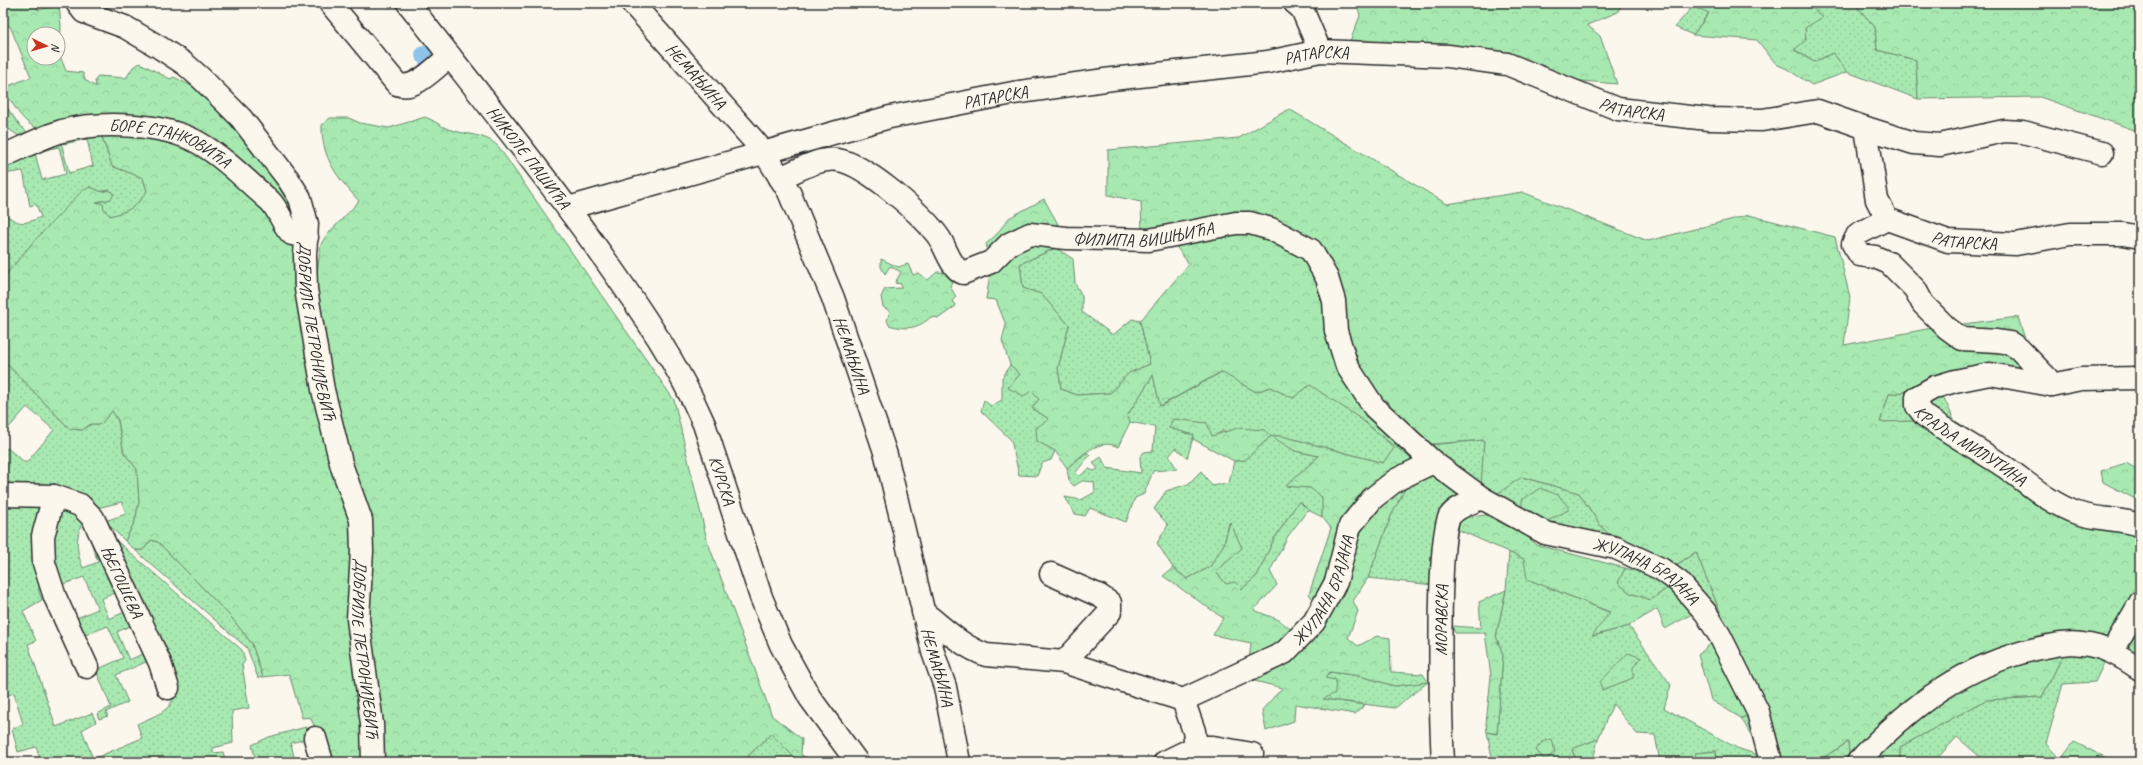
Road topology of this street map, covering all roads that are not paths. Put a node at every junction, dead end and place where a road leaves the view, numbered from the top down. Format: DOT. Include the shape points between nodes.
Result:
graph roads {
  1 [pos="77,3"];
  2 [pos="330,3"];
  3 [pos="408,3"];
  4 [pos="632,3"];
  5 [pos="1295,3"];
  6 [pos="1320,51"];
  7 [pos="450,56"];
  8 [pos="1866,128"];
  9 [pos="764,152"];
  10 [pos="2102,153"];
  11 [pos="3,156"];
  12 [pos="780,178"];
  13 [pos="568,208"];
  14 [pos="1887,219"];
  15 [pos="307,237"];
  16 [pos="2140,237"];
  17 [pos="2140,378"];
  18 [pos="2051,385"];
  19 [pos="1433,462"];
  20 [pos="3,495"];
  21 [pos="54,496"];
  22 [pos="1482,498"];
  23 [pos="2140,525"];
  24 [pos="1050,574"];
  25 [pos="2140,602"];
  26 [pos="923,612"];
  27 [pos="2113,652"];
  28 [pos="1064,662"];
  29 [pos="87,667"];
  30 [pos="2140,669"];
  31 [pos="168,688"];
  32 [pos="1183,700"];
  33 [pos="314,738"];
  34 [pos="1196,747"];
  35 [pos="1252,754"];
  36 [pos="322,762"];
  37 [pos="373,762"];
  38 [pos="857,762"];
  39 [pos="959,762"];
  40 [pos="1165,762"];
  41 [pos="1443,762"];
  42 [pos="1771,762"];
  43 [pos="1858,762"];
  1 -- 15 [label="street, ДОБРИЛЕ ПЕТРОНИЈЕВИЋ" via="84,12 125,27 185,64 231,106 300,198 307,224"];
  2 -- 7 [label="street" via="401,86 414,84"];
  3 -- 7 [label="street, НИКОЛЕ ПАШИЋА"];
  4 -- 9 [label="street, НЕМАЊИНА"];
  5 -- 6 [label="street" via="1302,10"];
  6 -- 8 [label="street, РАТАРСКА" via="1448,56 1507,64 1618,109 1708,119 1762,120 1818,111"];
  6 -- 9 [label="street, РАТАРСКА" via="1268,62 1013,93 890,117"];
  7 -- 13 [label="street, НИКОЛЕ ПАШИЋА"];
  8 -- 10 [label="street, РАТАРСКА" via="1914,143 1940,145 2004,131 2023,132"];
  8 -- 14 [label="street" via="1877,200"];
  9 -- 12 [label="street, НЕМАЊИНА"];
  9 -- 13 [label="street, НИКОЛЕ ПАШИЋА"];
  11 -- 15 [label="street, БОРЕ СТАНКОВИЋА" via="61,132 86,127 151,128 167,132 199,143 216,155 272,203 292,234"];
  12 -- 19 [label="street, ФИЛИПА ВИШЊИЋА" via="818,162 831,160 838,160 869,173 924,219 939,238 956,268 963,273 991,262 1009,244 1030,234 1066,238 1149,240 1236,223 1250,223 1272,229 1311,250 1328,278 1334,302 1336,331 1347,366 1374,407"];
  12 -- 26 [label="street, НЕМАЊИНА" via="789,192 833,298 869,401 886,456"];
  13 -- 38 [label="street, КУРСКА" via="645,316 682,378 704,424 761,597 781,645 807,693"];
  14 -- 16 [label="street, РАТАРСКА" via="1948,241 2016,244 2070,234 2123,234"];
  14 -- 18 [label="street" via="1858,234 1853,244 1860,255 1875,256 1889,263 1915,289 1923,304 1962,339 2010,343 2019,348"];
  15 -- 37 [label="street, ДОБРИЛЕ ПЕТРОНИЈЕВИЋ" via="306,289 323,390 342,467 361,520 358,619 372,724"];
  17 -- 18 [label="street, КРАЉА МИЛУТИНА" via="2081,379"];
  18 -- 23 [label="street, КРАЉА МИЛУТИНА" via="2002,375 1976,375 1927,391 1917,397 1917,406 1925,416 2053,501 2076,513 2101,519 2127,520"];
  19 -- 22 [label="street, ЖУПАНА БРАЈАНА"];
  19 -- 32 [label="street, ЖУПАНА БРАЈАНА" via="1390,484 1373,498 1350,526 1336,582 1314,622 1284,653"];
  20 -- 21 [label="street, ЊЕГОШЕВА"];
  21 -- 29 [label="street" via="43,536 44,563 55,597"];
  21 -- 31 [label="street, ЊЕГОШЕВА" via="80,505 93,518 160,663"];
  22 -- 41 [label="street, МОРАВСКА" via="1457,509 1447,522 1443,552"];
  22 -- 42 [label="street, ЖУПАНА БРАЈАНА" via="1545,532 1616,548 1661,569 1679,582 1706,613 1720,636 1758,712"];
  24 -- 28 [label="street" via="1110,603 1110,612"];
  25 -- 27 [label="street"];
  26 -- 28 [label="street" via="974,651 986,655"];
  26 -- 39 [label="street, НЕМАЊИНА" via="945,687"];
  27 -- 30 [label="street"];
  27 -- 43 [label="street" via="2069,642 1985,664 1930,696 1904,715"];
  28 -- 32 [label="street"];
  32 -- 34 [label="street" via="1194,731"];
  33 -- 36 [label="street"];
  34 -- 35 [label="street"];
  34 -- 40 [label="street"];
}
